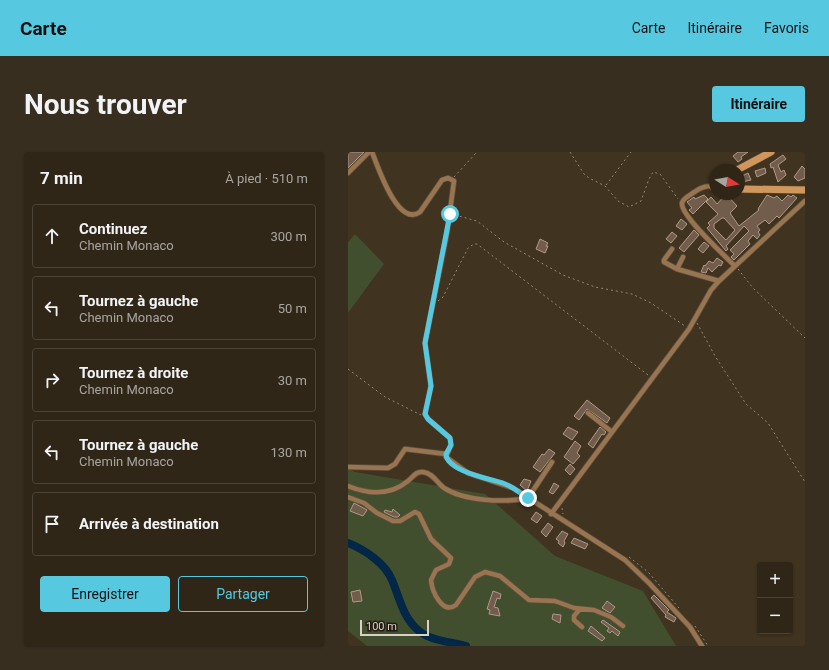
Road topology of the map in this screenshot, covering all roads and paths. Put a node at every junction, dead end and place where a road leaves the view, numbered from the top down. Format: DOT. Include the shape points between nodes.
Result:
graph roads {
  1 [pos="370,152"];
  2 [pos="477,152"];
  3 [pos="570,152"];
  4 [pos="631,152"];
  5 [pos="771,152"];
  6 [pos="745,166"];
  7 [pos="348,173"];
  8 [pos="452,179"];
  9 [pos="605,186"];
  10 [pos="709,186"];
  11 [pos="745,189"];
  12 [pos="805,190"];
  13 [pos="805,201"];
  14 [pos="682,204"];
  15 [pos="450,214"];
  16 [pos="672,249"];
  17 [pos="683,258"];
  18 [pos="735,266"];
  19 [pos="677,268"];
  20 [pos="719,281"];
  21 [pos="433,302"];
  22 [pos="695,319"];
  23 [pos="689,328"];
  24 [pos="805,338"];
  25 [pos="348,369"];
  26 [pos="653,379"];
  27 [pos="588,413"];
  28 [pos="425,414"];
  29 [pos="612,432"];
  30 [pos="446,454"];
  31 [pos="552,462"];
  32 [pos="348,467"];
  33 [pos="805,482"];
  34 [pos="348,486"];
  35 [pos="348,497"];
  36 [pos="528,498"];
  37 [pos="563,505"];
  38 [pos="551,514"];
  39 [pos="566,517"];
  40 [pos="626,555"];
  41 [pos="580,609"];
  42 [pos="682,612"];
  43 [pos="694,625"];
  44 [pos="623,626"];
  45 [pos="582,627"];
  46 [pos="702,646"];
  47 [pos="708,646"];
  1 -- 7 [label="street"];
  1 -- 8 [label="street" via="394,200 400,210 407,215 416,215 420,212 439,183 445,178"];
  2 -- 8 [label="path"];
  3 -- 9 [label="path" via="584,174"];
  4 -- 9 [label="path"];
  5 -- 6 [label="main road"];
  8 -- 15 [label="street" via="454,184"];
  9 -- 14 [label="path" via="622,205 634,206 641,201 653,172 663,177"];
  10 -- 14 [label="street" via="694,192 685,198"];
  11 -- 12 [label="main road"];
  13 -- 18 [label="street"];
  14 -- 18 [label="street" via="686,214"];
  15 -- 21 [label="street"];
  15 -- 23 [label="path" via="477,221 504,242 580,282 632,294 651,303"];
  16 -- 19 [label="street" via="664,261"];
  17 -- 19 [label="street"];
  18 -- 20 [label="street"];
  18 -- 24 [label="path" via="752,288"];
  19 -- 20 [label="street"];
  20 -- 22 [label="street"];
  21 -- 26 [label="path" via="443,297 468,248 477,244"];
  21 -- 28 [label="street" via="425,343 431,386"];
  22 -- 23 [label="street"];
  22 -- 33 [label="path" via="746,404 768,423"];
  23 -- 26 [label="street"];
  25 -- 28 [label="path" via="385,397 416,414"];
  26 -- 29 [label="street"];
  27 -- 29 [label="street"];
  28 -- 30 [label="street" via="450,438 451,445"];
  29 -- 38 [label="street"];
  30 -- 32 [label="street" via="404,449 395,464 388,468"];
  30 -- 36 [label="street" via="448,460 468,473 504,484"];
  31 -- 36 [label="street"];
  34 -- 36 [label="street" via="363,491 386,492 422,472 431,475 445,488 477,499"];
  35 -- 41 [label="street" via="393,521 400,521 415,512 419,514 431,539 451,558 449,564 436,570 431,580 433,589 444,606 456,605 475,577 485,572 500,576 529,600 554,601"];
  36 -- 38 [label="street"];
  37 -- 39 [label="path" via="562,511"];
  38 -- 46 [label="street" via="625,560 638,571 690,627"];
  40 -- 42 [label="path" via="648,572"];
  41 -- 44 [label="street" via="594,610 611,617"];
  41 -- 45 [label="street" via="574,618"];
  43 -- 47 [label="path"];
}
